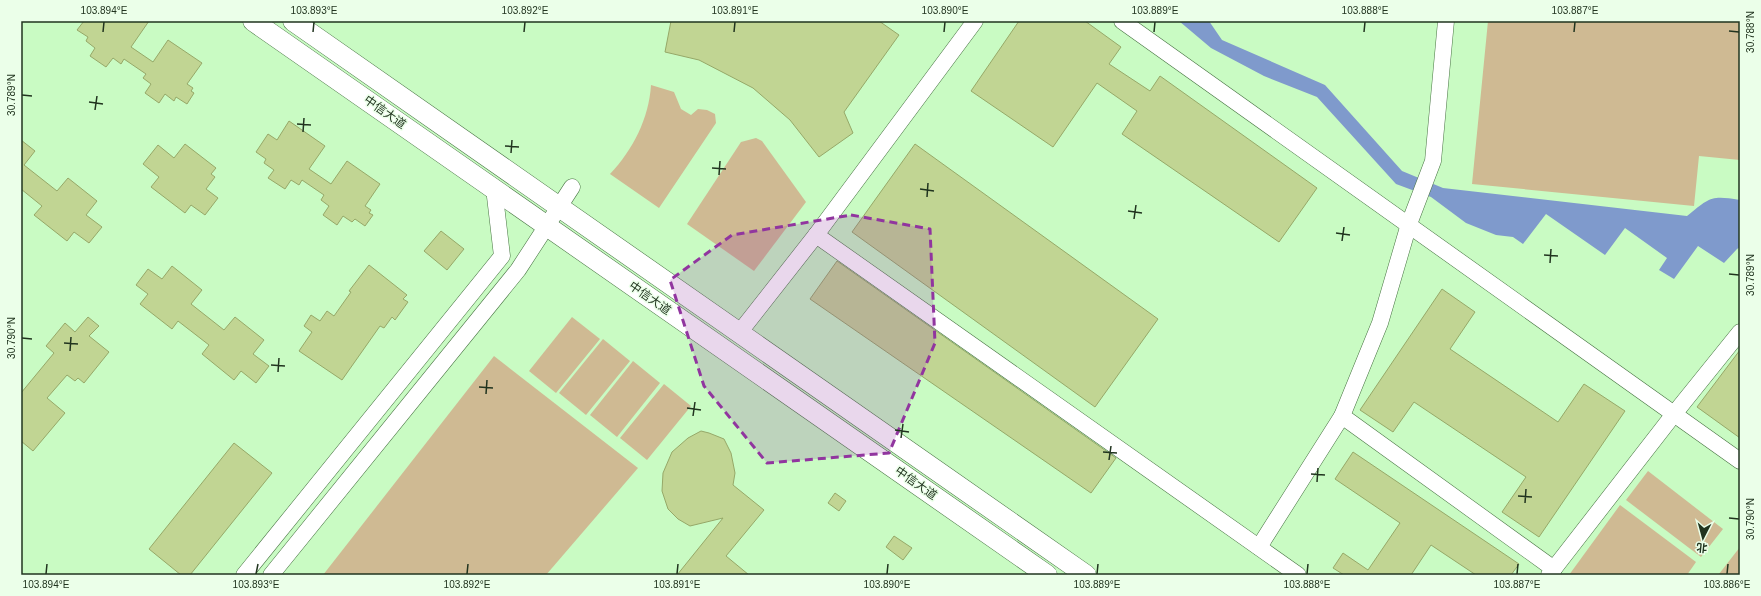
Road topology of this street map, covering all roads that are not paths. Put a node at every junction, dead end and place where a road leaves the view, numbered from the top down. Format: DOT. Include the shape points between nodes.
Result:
graph roads {
  1 [pos="253,21"];
  2 [pos="292,21"];
  3 [pos="975,21"];
  4 [pos="1122,21"];
  5 [pos="1446,21"];
  6 [pos="572,187"];
  7 [pos="494,188"];
  8 [pos="559,207"];
  9 [pos="1409,224"];
  10 [pos="547,226"];
  11 [pos="816,235"];
  12 [pos="1740,332"];
  13 [pos="740,333"];
  14 [pos="1674,414"];
  15 [pos="1342,416"];
  16 [pos="1740,461"];
  17 [pos="1258,547"];
  18 [pos="1552,572"];
  19 [pos="244,575"];
  20 [pos="271,575"];
  21 [pos="1047,575"];
  22 [pos="1086,575"];
  23 [pos="1298,575"];
  1 -- 7 [label="main road, 中信大道"];
  2 -- 8 [label="main road, 中信大道"];
  3 -- 11 [label="street"];
  4 -- 9 [label="street"];
  5 -- 9 [label="street" via="1432,161"];
  6 -- 8 [label="street"];
  7 -- 10 [label="main road, 中信大道"];
  7 -- 19 [label="street" via="502,256"];
  8 -- 10 [label="street"];
  8 -- 13 [label="main road, 中信大道"];
  9 -- 14 [label="street"];
  9 -- 15 [label="street" via="1380,323"];
  10 -- 20 [label="street" via="518,270"];
  10 -- 21 [label="main road, 中信大道"];
  11 -- 13 [label="street"];
  11 -- 17 [label="street"];
  12 -- 14 [label="street"];
  13 -- 22 [label="main road, 中信大道"];
  14 -- 16 [label="street"];
  14 -- 18 [label="street"];
  15 -- 17 [label="street"];
  15 -- 18 [label="street"];
  17 -- 23 [label="street"];
}
